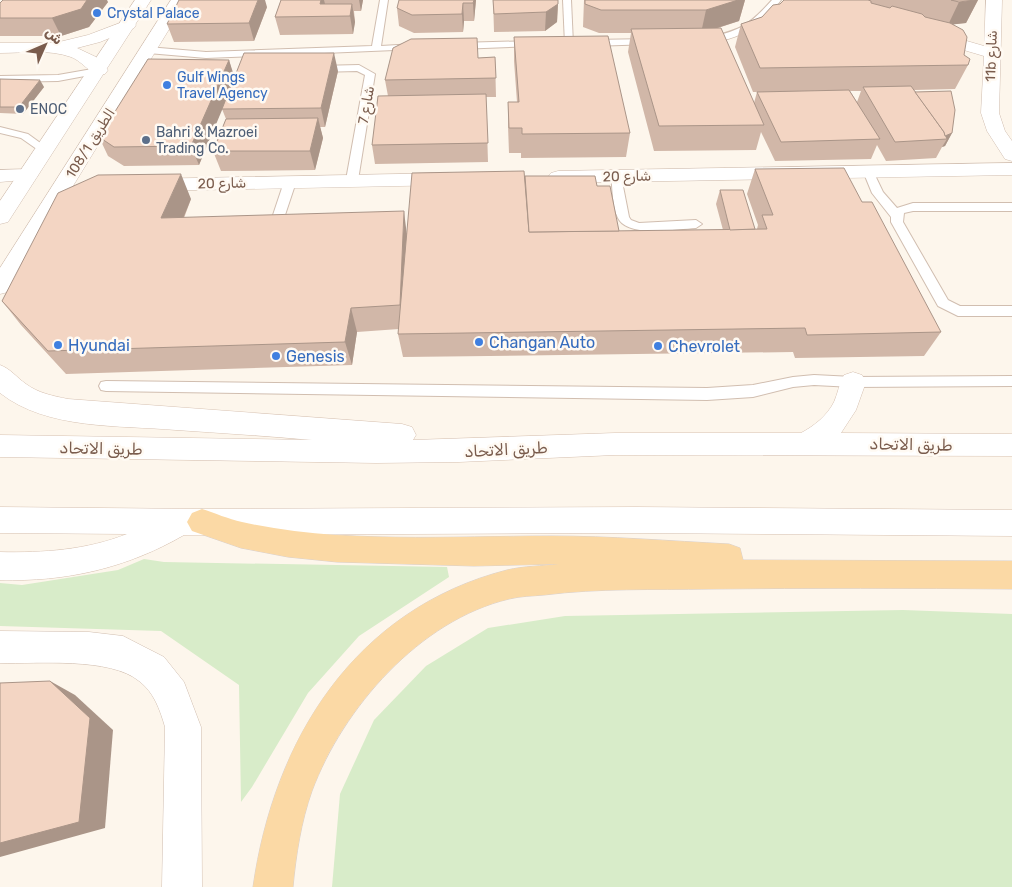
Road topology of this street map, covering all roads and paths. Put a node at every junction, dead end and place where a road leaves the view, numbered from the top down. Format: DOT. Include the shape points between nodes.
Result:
graph roads {
  1 [pos="143,0"];
  2 [pos="179,0"];
  3 [pos="384,0"];
  4 [pos="568,0"];
  5 [pos="777,0"];
  6 [pos="994,0"];
  7 [pos="128,25"];
  8 [pos="917,30"];
  9 [pos="663,42"];
  10 [pos="692,42"];
  11 [pos="540,44"];
  12 [pos="424,46"];
  13 [pos="453,46"];
  14 [pos="376,47"];
  15 [pos="0,48"];
  16 [pos="53,49"];
  17 [pos="991,49"];
  18 [pos="148,50"];
  19 [pos="305,69"];
  20 [pos="98,70"];
  21 [pos="0,79"];
  22 [pos="990,113"];
  23 [pos="0,130"];
  24 [pos="45,150"];
  25 [pos="1012,155"];
  26 [pos="988,169"];
  27 [pos="1012,169"];
  28 [pos="868,171"];
  29 [pos="0,176"];
  30 [pos="28,176"];
  31 [pos="616,176"];
  32 [pos="538,177"];
  33 [pos="469,178"];
  34 [pos="352,180"];
  35 [pos="290,182"];
  36 [pos="131,186"];
  37 [pos="1012,207"];
  38 [pos="897,216"];
  39 [pos="0,217"];
  40 [pos="277,221"];
  41 [pos="696,224"];
  42 [pos="0,286"];
  43 [pos="1012,311"];
  44 [pos="0,375"];
  45 [pos="1012,381"];
  46 [pos="854,382"];
  47 [pos="106,386"];
  48 [pos="808,443"];
  49 [pos="1012,445"];
  50 [pos="0,446"];
  51 [pos="551,446"];
  52 [pos="0,520"];
  53 [pos="191,522"];
  54 [pos="1012,523"];
  55 [pos="0,566"];
  56 [pos="868,572"];
  57 [pos="1012,575"];
  58 [pos="0,648"];
  59 [pos="182,887"];
  60 [pos="273,887"];
  1 -- 7 [label="street, 108/1 الطريق"];
  2 -- 18 [label="street, 108/1 الطريق"];
  3 -- 14 [label="lane"];
  4 -- 9 [label="lane" via="564,44"];
  5 -- 10 [label="lane" via="747,30 719,39"];
  6 -- 17 [label="street, 11b شارع"];
  7 -- 16 [label="street" via="94,39"];
  7 -- 20 [label="street, 108/1 الطريق"];
  8 -- 17 [label="street"];
  11 -- 13 [label="lane"];
  12 -- 14 [label="lane"];
  14 -- 18 [label="lane" via="206,55"];
  15 -- 16 [label="street"];
  16 -- 20 [label="street" via="84,55"];
  17 -- 22 [label="street, 11b شارع"];
  18 -- 42 [label="street, 108/1 الطريق" via="72,187"];
  19 -- 34 [label="lane, شارع 7" via="358,68 370,74"];
  20 -- 21 [label="lane" via="58,78"];
  20 -- 24 [label="street, 108/1 الطريق"];
  22 -- 25 [label="street, 11b شارع" via="996,131"];
  22 -- 26 [label="street, 11b شارع" via="985,136"];
  23 -- 24 [label="lane" via="25,136"];
  24 -- 30 [label="street, 108/1 الطريق"];
  26 -- 27 [label="street, شارع 20"];
  26 -- 28 [label="street, شارع 20"];
  28 -- 31 [label="street, شارع 20"];
  28 -- 38 [label="lane" via="878,193"];
  29 -- 30 [label="street"];
  30 -- 39 [label="street, 108/1 الطريق"];
  31 -- 32 [label="street, شارع 20"];
  31 -- 41 [label="lane" via="627,224 638,227"];
  33 -- 34 [label="street, شارع 20"];
  34 -- 35 [label="street, شارع 20"];
  35 -- 36 [label="street, شارع 20"];
  35 -- 40 [label="lane"];
  37 -- 38 [label="lane" via="913,207 899,212"];
  38 -- 43 [label="lane" via="897,222 943,303 958,311"];
  44 -- 51 [label="street" via="28,398 58,408 93,413"];
  45 -- 46 [label="lane"];
  46 -- 47 [label="lane" via="814,380 753,391 707,394"];
  46 -- 48 [label="street" via="845,410 823,434"];
  48 -- 49 [label="street, طريق الاتحاد"];
  48 -- 51 [label="street, طريق الاتحاد"];
  50 -- 51 [label="street, طريق الاتحاد" via="376,452"];
  52 -- 53 [label="street"];
  53 -- 54 [label="street" via="636,520"];
  53 -- 55 [label="street" via="96,557 52,566"];
  53 -- 56 [label="main road" via="241,535 337,548 474,552 552,550 697,556 809,562"];
  56 -- 57 [label="main road"];
  56 -- 60 [label="main road" via="565,577 504,585 447,607 393,643 345,694 318,737 295,786 278,849"];
  58 -- 59 [label="street" via="90,648 123,654 152,669 172,694 183,727"];
}
